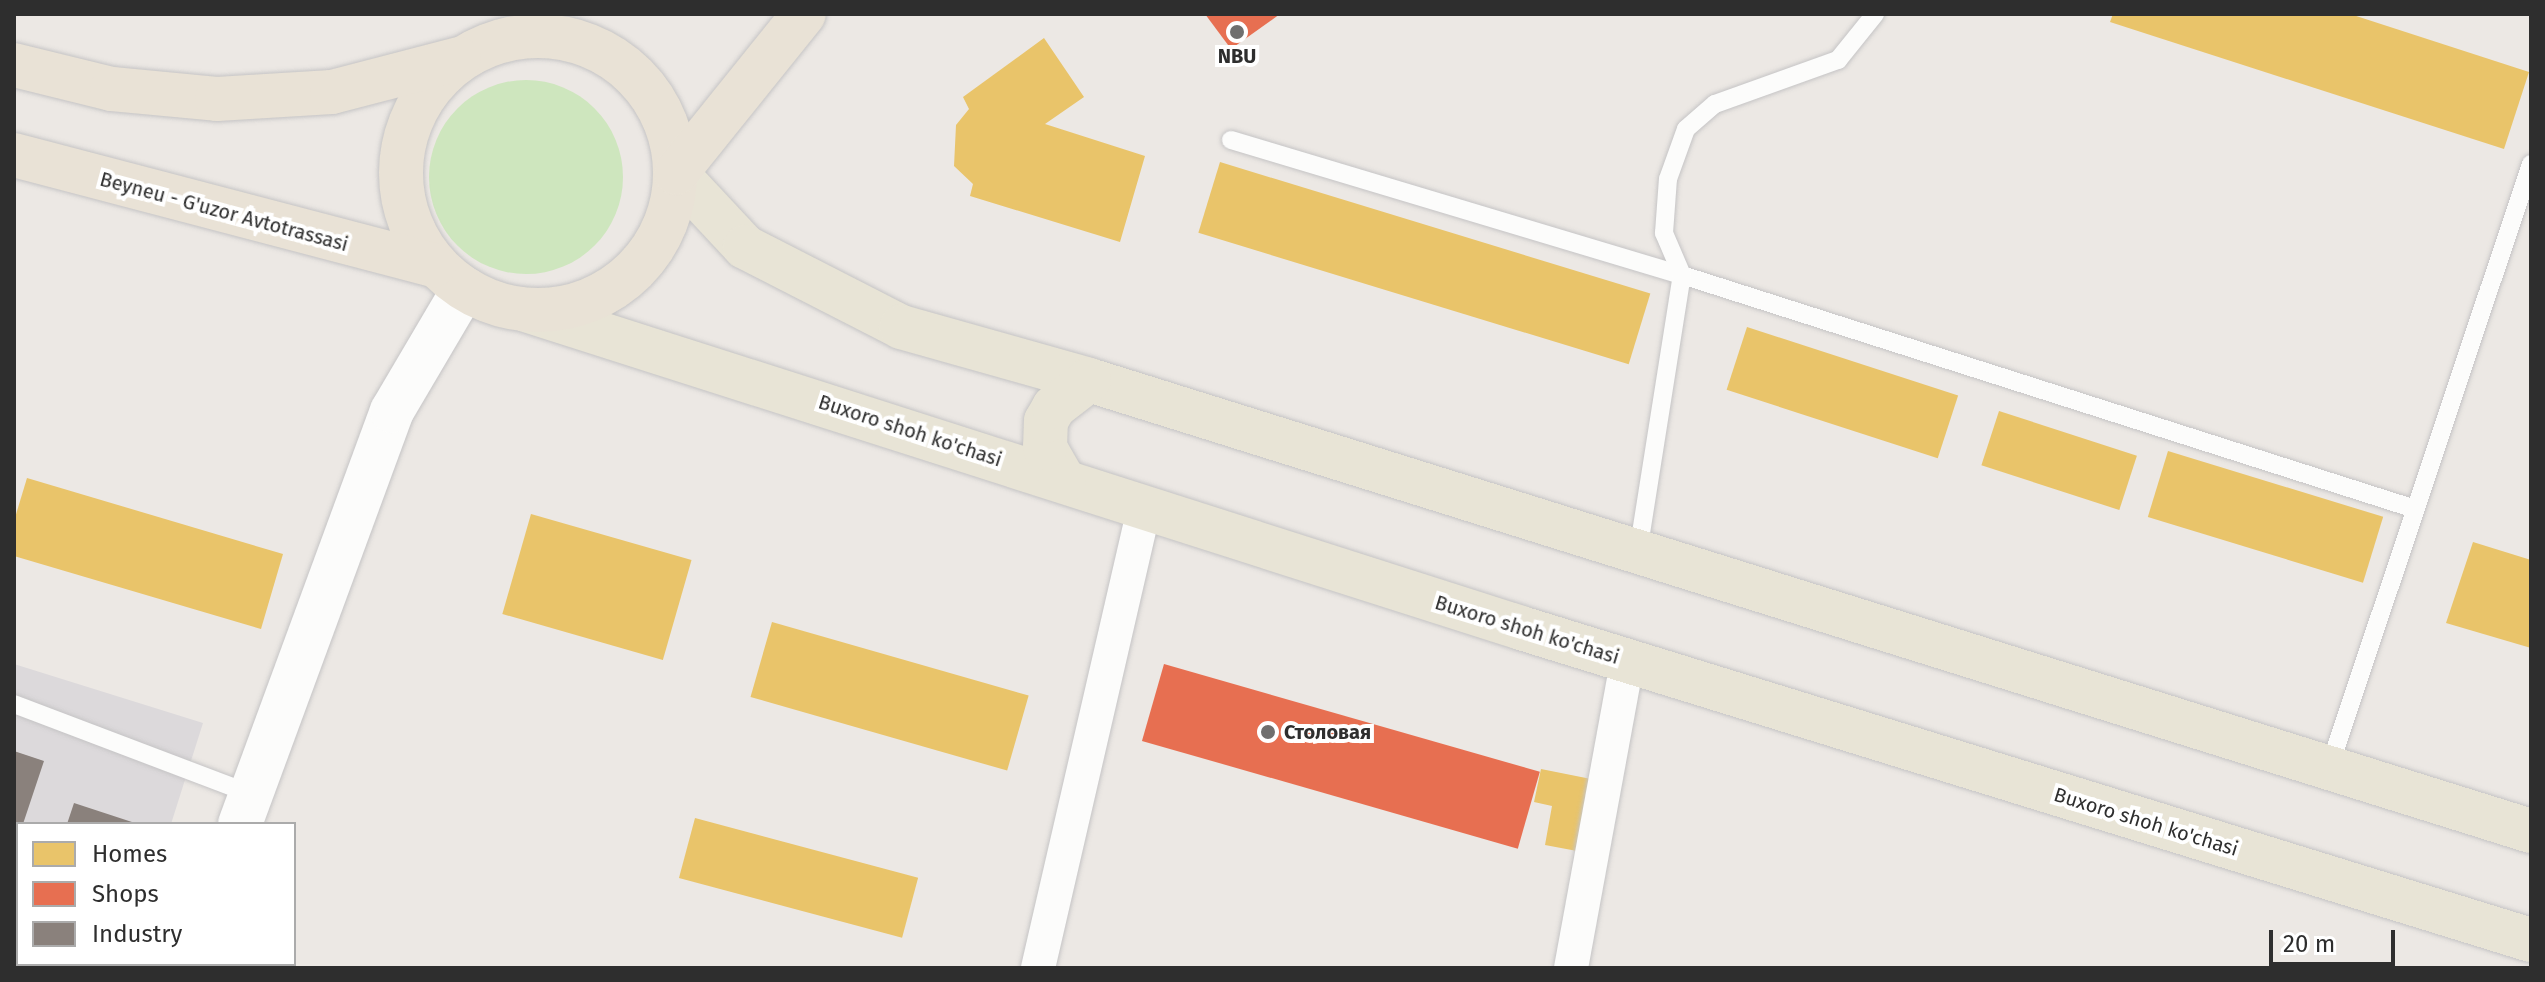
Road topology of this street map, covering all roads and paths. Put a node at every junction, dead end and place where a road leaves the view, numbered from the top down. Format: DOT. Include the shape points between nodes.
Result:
graph roads {
  1 [pos="540,14"];
  2 [pos="804,14"];
  3 [pos="1875,14"];
  4 [pos="480,50"];
  5 [pos="14,65"];
  6 [pos="1231,140"];
  7 [pos="14,155"];
  8 [pos="2531,164"];
  9 [pos="676,173"];
  10 [pos="1682,275"];
  11 [pos="449,277"];
  12 [pos="526,310"];
  13 [pos="1089,380"];
  14 [pos="1064,481"];
  15 [pos="1144,509"];
  16 [pos="2415,509"];
  17 [pos="1638,552"];
  18 [pos="1627,662"];
  19 [pos="14,704"];
  20 [pos="2329,768"];
  21 [pos="246,809"];
  22 [pos="2531,831"];
  23 [pos="2531,940"];
  24 [pos="1038,968"];
  25 [pos="1571,968"];
  1 -- 4 [label="highway, Beyneu - G'uzor Avtotrassasi"];
  2 -- 9 [label="highway, Beyneu - G'uzor Avtotrassasi"];
  3 -- 10 [label="lane" via="1838,60 1715,104 1686,129 1668,179 1664,233"];
  4 -- 5 [label="highway, Beyneu - G'uzor Avtotrassasi" via="332,92 217,99 112,89"];
  4 -- 9 [label="highway, Beyneu - G'uzor Avtotrassasi" via="559,37 619,62 661,111"];
  4 -- 11 [label="highway, Beyneu - G'uzor Avtotrassasi" via="425,95 412,119 402,159 406,212"];
  6 -- 10 [label="lane"];
  7 -- 11 [label="highway, Beyneu - G'uzor Avtotrassasi"];
  8 -- 16 [label="lane"];
  9 -- 12 [label="highway, Beyneu - G'uzor Avtotrassasi" via="672,205 643,263 590,300"];
  9 -- 13 [label="main road" via="745,247 901,327"];
  10 -- 16 [label="lane"];
  10 -- 17 [label="lane"];
  11 -- 12 [label="highway, Beyneu - G'uzor Avtotrassasi"];
  11 -- 21 [label="street" via="392,411"];
  12 -- 14 [label="main road, Buxoro shoh ko'chasi"];
  13 -- 14 [label="main road" via="1054,407 1046,421 1045,448"];
  13 -- 17 [label="main road"];
  14 -- 15 [label="main road, Buxoro shoh ko'chasi"];
  15 -- 18 [label="main road, Buxoro shoh ko'chasi"];
  15 -- 24 [label="street"];
  16 -- 20 [label="lane"];
  17 -- 20 [label="main road"];
  18 -- 23 [label="main road, Buxoro shoh ko'chasi"];
  18 -- 25 [label="street"];
  19 -- 21 [label="lane"];
  20 -- 22 [label="main road"];
}
